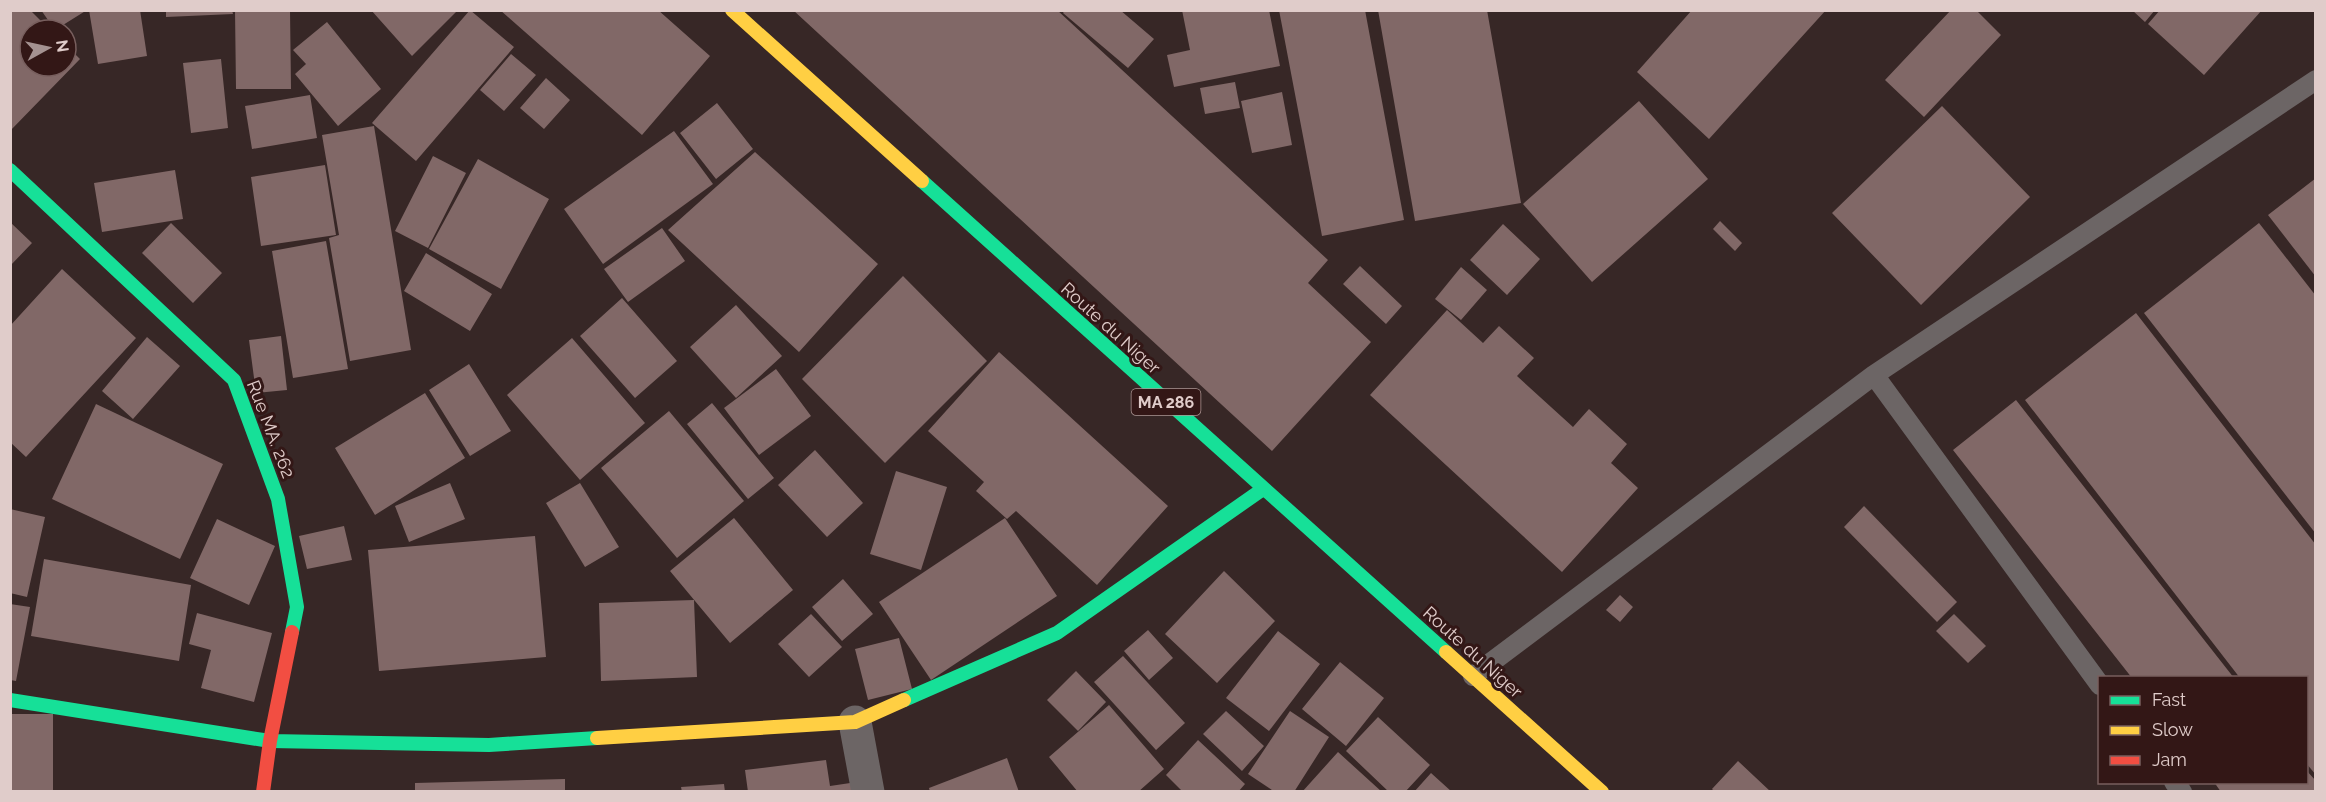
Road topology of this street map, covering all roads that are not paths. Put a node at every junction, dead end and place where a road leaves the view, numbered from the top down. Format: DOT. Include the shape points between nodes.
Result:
graph roads {
  1 [pos="732,10"];
  2 [pos="2316,80"];
  3 [pos="10,170"];
  4 [pos="1874,375"];
  5 [pos="1263,489"];
  6 [pos="1473,676"];
  7 [pos="2098,682"];
  8 [pos="10,700"];
  9 [pos="855,722"];
  10 [pos="270,741"];
  11 [pos="262,792"];
  12 [pos="868,792"];
  13 [pos="1602,792"];
  1 -- 5 [label="street, Route du Niger / MA 286"];
  2 -- 4 [label="lane"];
  3 -- 10 [label="street, Rue MA. 262" via="234,380 278,499 297,607"];
  4 -- 6 [label="lane"];
  4 -- 7 [label="lane"];
  5 -- 6 [label="street, Route du Niger / MA 286"];
  5 -- 9 [label="street" via="1057,633"];
  6 -- 13 [label="street, Route du Niger / MA 286"];
  8 -- 10 [label="street"];
  9 -- 10 [label="street" via="489,745"];
  9 -- 12 [label="street"];
  10 -- 11 [label="street, Rue MA. 262"];
}
